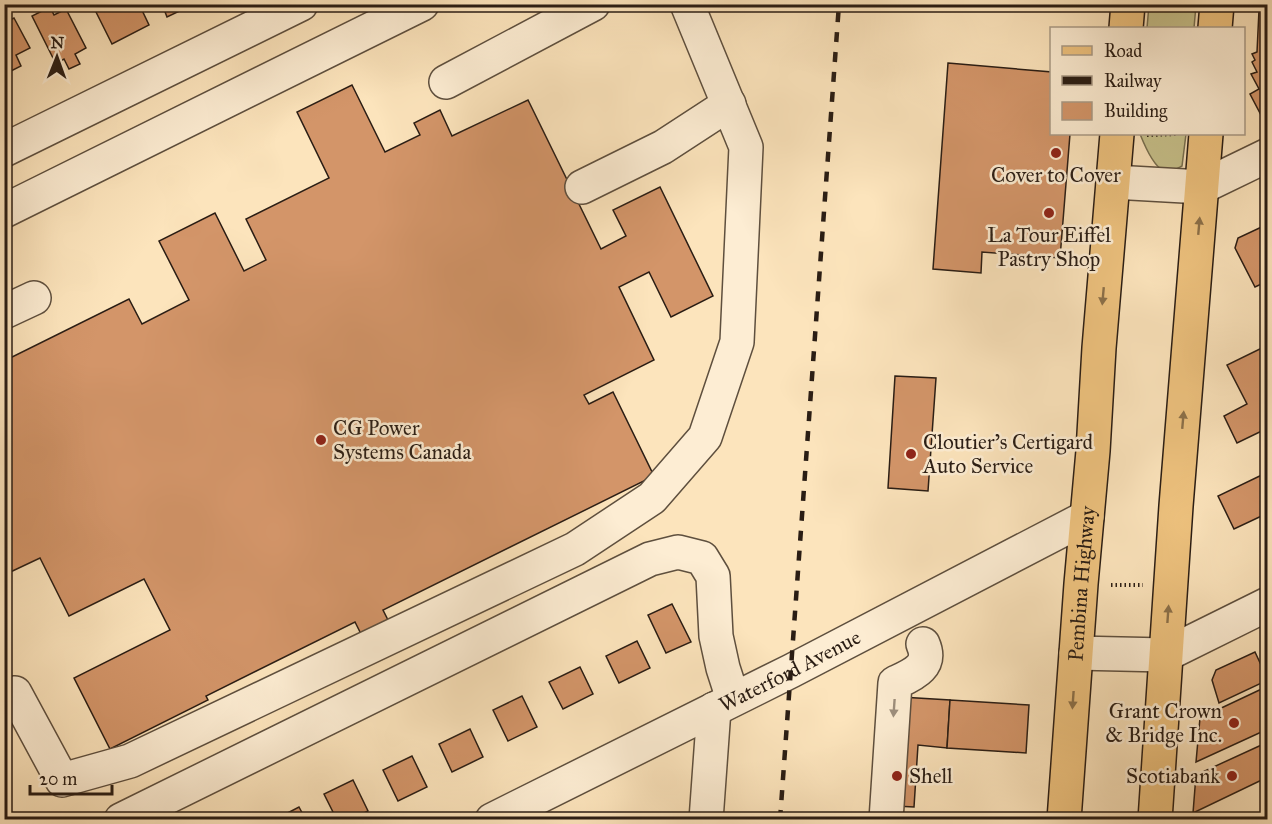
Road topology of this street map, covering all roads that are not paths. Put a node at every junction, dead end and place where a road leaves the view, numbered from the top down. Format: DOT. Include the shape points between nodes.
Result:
graph roads {
  1 [pos="301,4"];
  2 [pos="422,4"];
  3 [pos="593,4"];
  4 [pos="687,4"];
  5 [pos="1128,4"];
  6 [pos="1217,4"];
  7 [pos="1126,27"];
  8 [pos="1215,27"];
  9 [pos="446,82"];
  10 [pos="729,104"];
  11 [pos="1130,135"];
  12 [pos="1206,135"];
  13 [pos="4,150"];
  14 [pos="1268,155"];
  15 [pos="1113,182"];
  16 [pos="582,187"];
  17 [pos="1202,187"];
  18 [pos="4,212"];
  19 [pos="34,298"];
  20 [pos="4,312"];
  21 [pos="1087,517"];
  22 [pos="1268,604"];
  23 [pos="923,644"];
  24 [pos="1076,653"];
  25 [pos="1165,655"];
  26 [pos="15,693"];
  27 [pos="724,704"];
  28 [pos="121,819"];
  29 [pos="492,819"];
  30 [pos="706,819"];
  31 [pos="886,819"];
  32 [pos="1064,819"];
  33 [pos="1155,819"];
  1 -- 13 [label="street"];
  2 -- 18 [label="street"];
  3 -- 9 [label="street"];
  4 -- 10 [label="street"];
  5 -- 7 [label="main road"];
  6 -- 8 [label="main road"];
  10 -- 16 [label="street" via="663,147"];
  10 -- 26 [label="street" via="746,147 737,342 705,437 652,498 574,549 130,761 62,780"];
  11 -- 15 [label="main road, Pembina Highway"];
  12 -- 17 [label="main road"];
  14 -- 17 [label="street"];
  15 -- 17 [label="street"];
  15 -- 21 [label="main road, Pembina Highway, one-way"];
  25 -- 17 [label="main road, one-way"];
  19 -- 20 [label="street"];
  21 -- 24 [label="main road, Pembina Highway"];
  21 -- 27 [label="street, Waterford Avenue"];
  22 -- 25 [label="street"];
  23 -- 31 [label="street, one-way" via="926,659 921,668 895,683"];
  24 -- 25 [label="street"];
  24 -- 32 [label="main road, Pembina Highway, one-way"];
  25 -- 33 [label="main road"];
  27 -- 28 [label="street" via="713,576 702,558 678,552 639,564"];
  27 -- 29 [label="street, Waterford Avenue"];
  27 -- 30 [label="street"];
}
